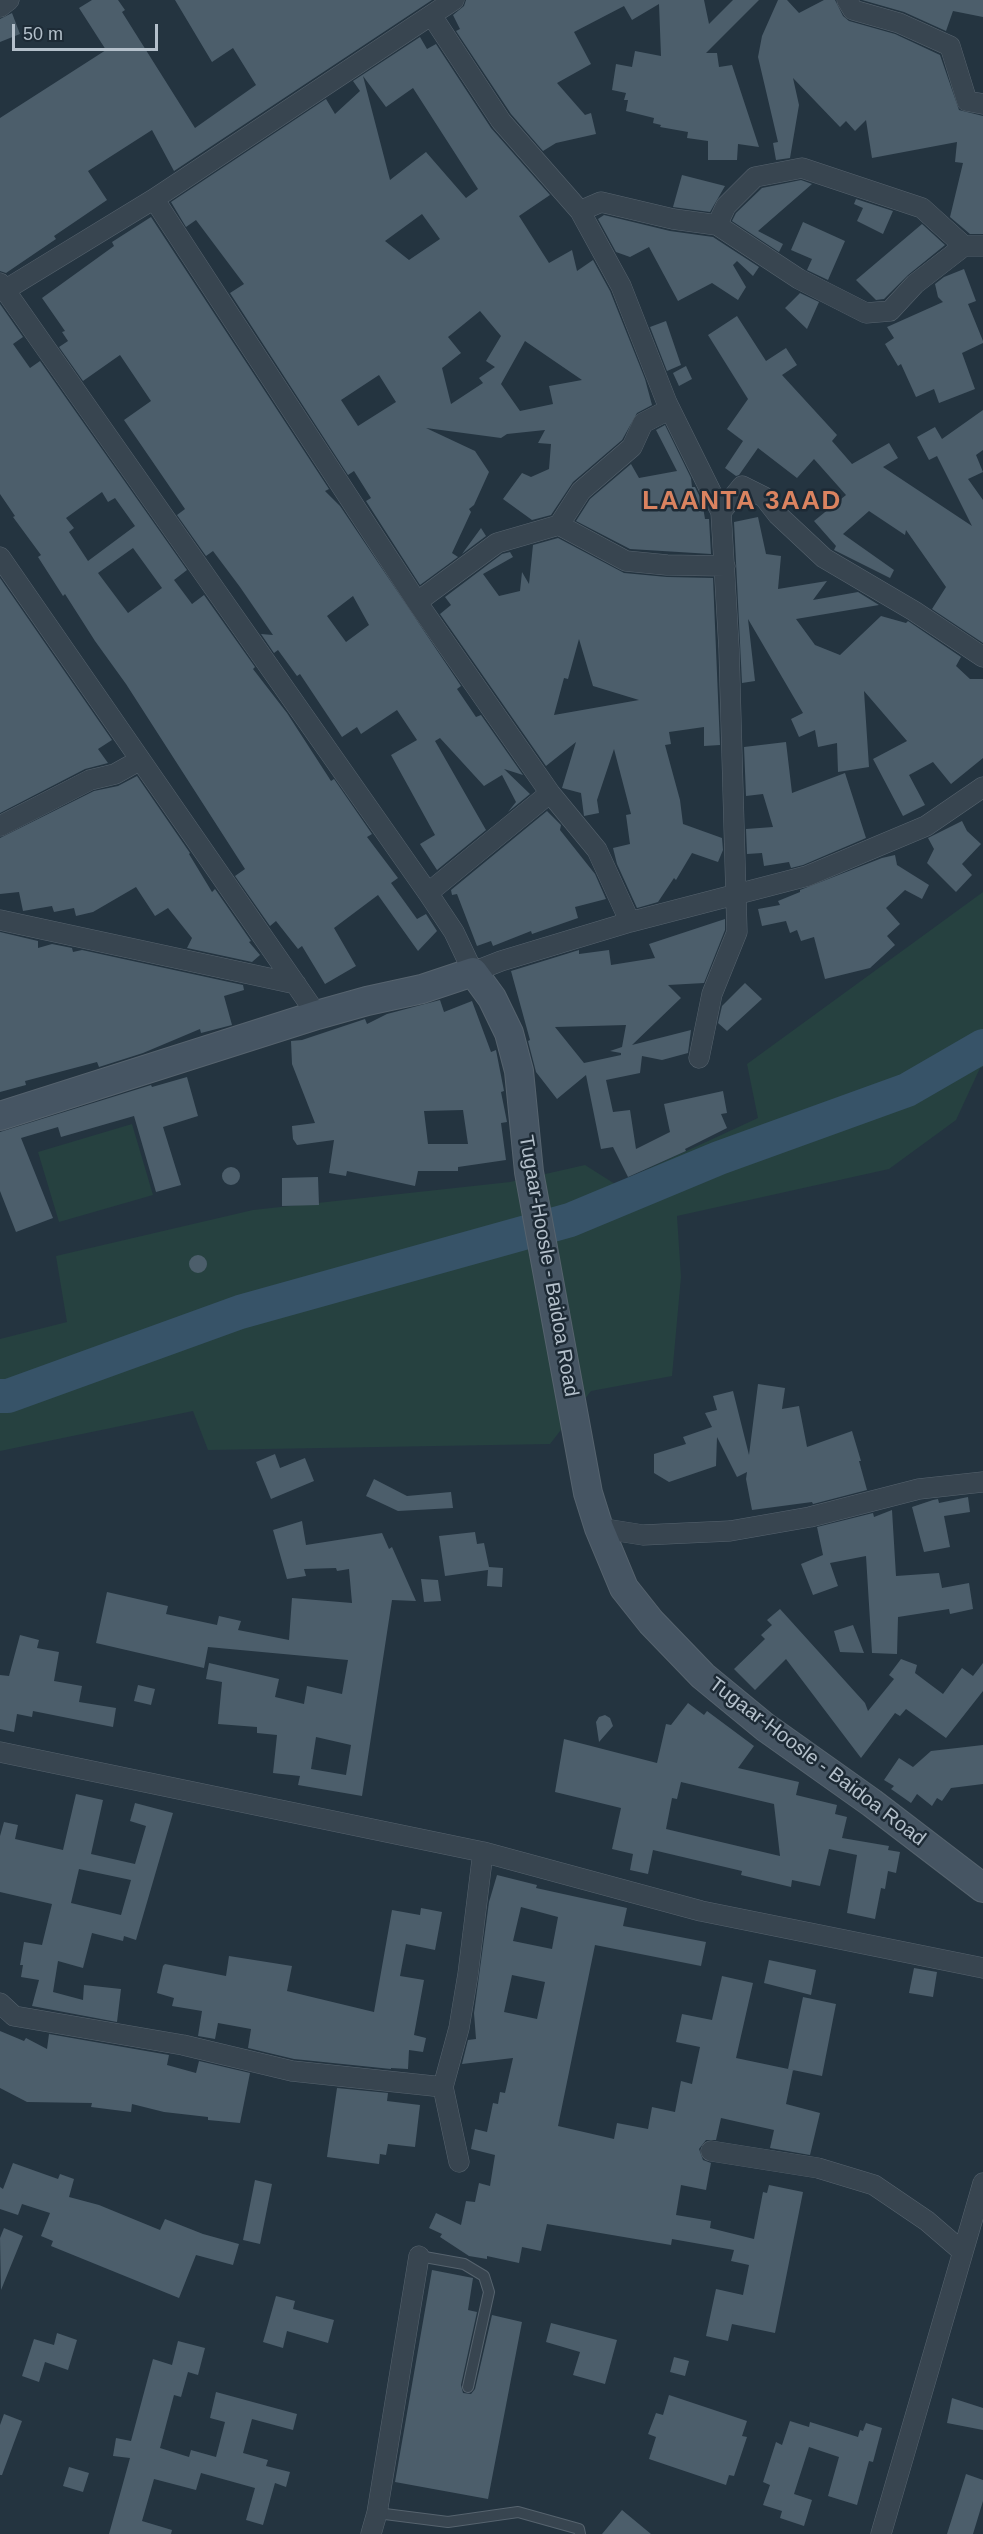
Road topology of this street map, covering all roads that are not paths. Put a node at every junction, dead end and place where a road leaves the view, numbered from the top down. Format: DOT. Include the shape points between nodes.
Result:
graph roads {
  1 [pos="9,0"];
  2 [pos="454,0"];
  3 [pos="847,0"];
  4 [pos="0,7"];
  5 [pos="432,16"];
  6 [pos="983,104"];
  7 [pos="154,199"];
  8 [pos="580,211"];
  9 [pos="717,225"];
  10 [pos="973,246"];
  11 [pos="3,286"];
  12 [pos="670,409"];
  13 [pos="721,512"];
  14 [pos="559,525"];
  15 [pos="0,557"];
  16 [pos="724,566"];
  17 [pos="417,602"];
  18 [pos="983,657"];
  19 [pos="140,760"];
  20 [pos="983,787"];
  21 [pos="550,793"];
  22 [pos="0,826"];
  23 [pos="428,893"];
  24 [pos="737,895"];
  25 [pos="0,920"];
  26 [pos="630,921"];
  27 [pos="473,972"];
  28 [pos="296,984"];
  29 [pos="317,1015"];
  30 [pos="699,1058"];
  31 [pos="0,1116"];
  32 [pos="983,1482"];
  33 [pos="599,1528"];
  34 [pos="0,1752"];
  35 [pos="483,1852"];
  36 [pos="983,1888"];
  37 [pos="983,1968"];
  38 [pos="0,2003"];
  39 [pos="443,2087"];
  40 [pos="711,2151"];
  41 [pos="459,2162"];
  42 [pos="983,2183"];
  43 [pos="963,2252"];
  44 [pos="419,2256"];
  45 [pos="468,2387"];
  46 [pos="377,2513"];
  47 [pos="371,2534"];
  48 [pos="580,2534"];
  49 [pos="881,2534"];
  1 -- 4 [label="street"];
  2 -- 5 [label="street"];
  3 -- 6 [label="street" via="853,10 899,23 950,46 967,101"];
  5 -- 7 [label="street"];
  5 -- 8 [label="street" via="501,121"];
  7 -- 11 [label="street"];
  7 -- 17 [label="street"];
  8 -- 9 [label="street" via="601,202"];
  8 -- 12 [label="street" via="621,286"];
  9 -- 10 [label="street" via="726,206 754,177 802,168 922,208"];
  9 -- 10 [label="street" via="799,279 866,313 890,310 915,284"];
  11 -- 23 [label="street"];
  12 -- 13 [label="street"];
  12 -- 14 [label="street" via="643,423 632,447 580,491"];
  13 -- 16 [label="street"];
  13 -- 18 [label="street" via="742,486 764,497 824,558"];
  14 -- 16 [label="street" via="626,561"];
  14 -- 17 [label="street" via="497,543"];
  15 -- 19 [label="street"];
  16 -- 24 [label="street"];
  17 -- 21 [label="street"];
  19 -- 22 [label="street" via="115,774 90,780"];
  19 -- 28 [label="street"];
  20 -- 24 [label="street" via="926,826 807,876"];
  21 -- 23 [label="street"];
  21 -- 26 [label="street" via="597,850"];
  23 -- 27 [label="street" via="454,932"];
  24 -- 26 [label="street"];
  24 -- 30 [label="street" via="737,932 712,994"];
  25 -- 28 [label="street"];
  26 -- 27 [label="street"];
  27 -- 29 [label="main road"];
  27 -- 33 [label="main road, Tugaar-Hoosle - Baidoa Road" via="492,998 509,1033 519,1071 529,1172 588,1493"];
  28 -- 29 [label="street"];
  29 -- 31 [label="main road"];
  32 -- 33 [label="street" via="919,1489 810,1517 730,1531 643,1535"];
  33 -- 36 [label="main road, Tugaar-Hoosle - Baidoa Road" via="624,1588 703,1676 765,1727"];
  34 -- 35 [label="street"];
  35 -- 37 [label="street" via="701,1911"];
  35 -- 39 [label="street" via="461,2017"];
  38 -- 39 [label="street" via="14,2016 183,2045 292,2071"];
  39 -- 41 [label="street"];
  40 -- 43 [label="street" via="818,2168 874,2185 927,2221"];
  42 -- 43 [label="street"];
  43 -- 49 [label="street"];
  44 -- 45 [label="lane" via="464,2264 484,2276 489,2292"];
  44 -- 46 [label="street"];
  46 -- 47 [label="street"];
  46 -- 48 [label="lane" via="448,2522 518,2512 579,2529"];
}
